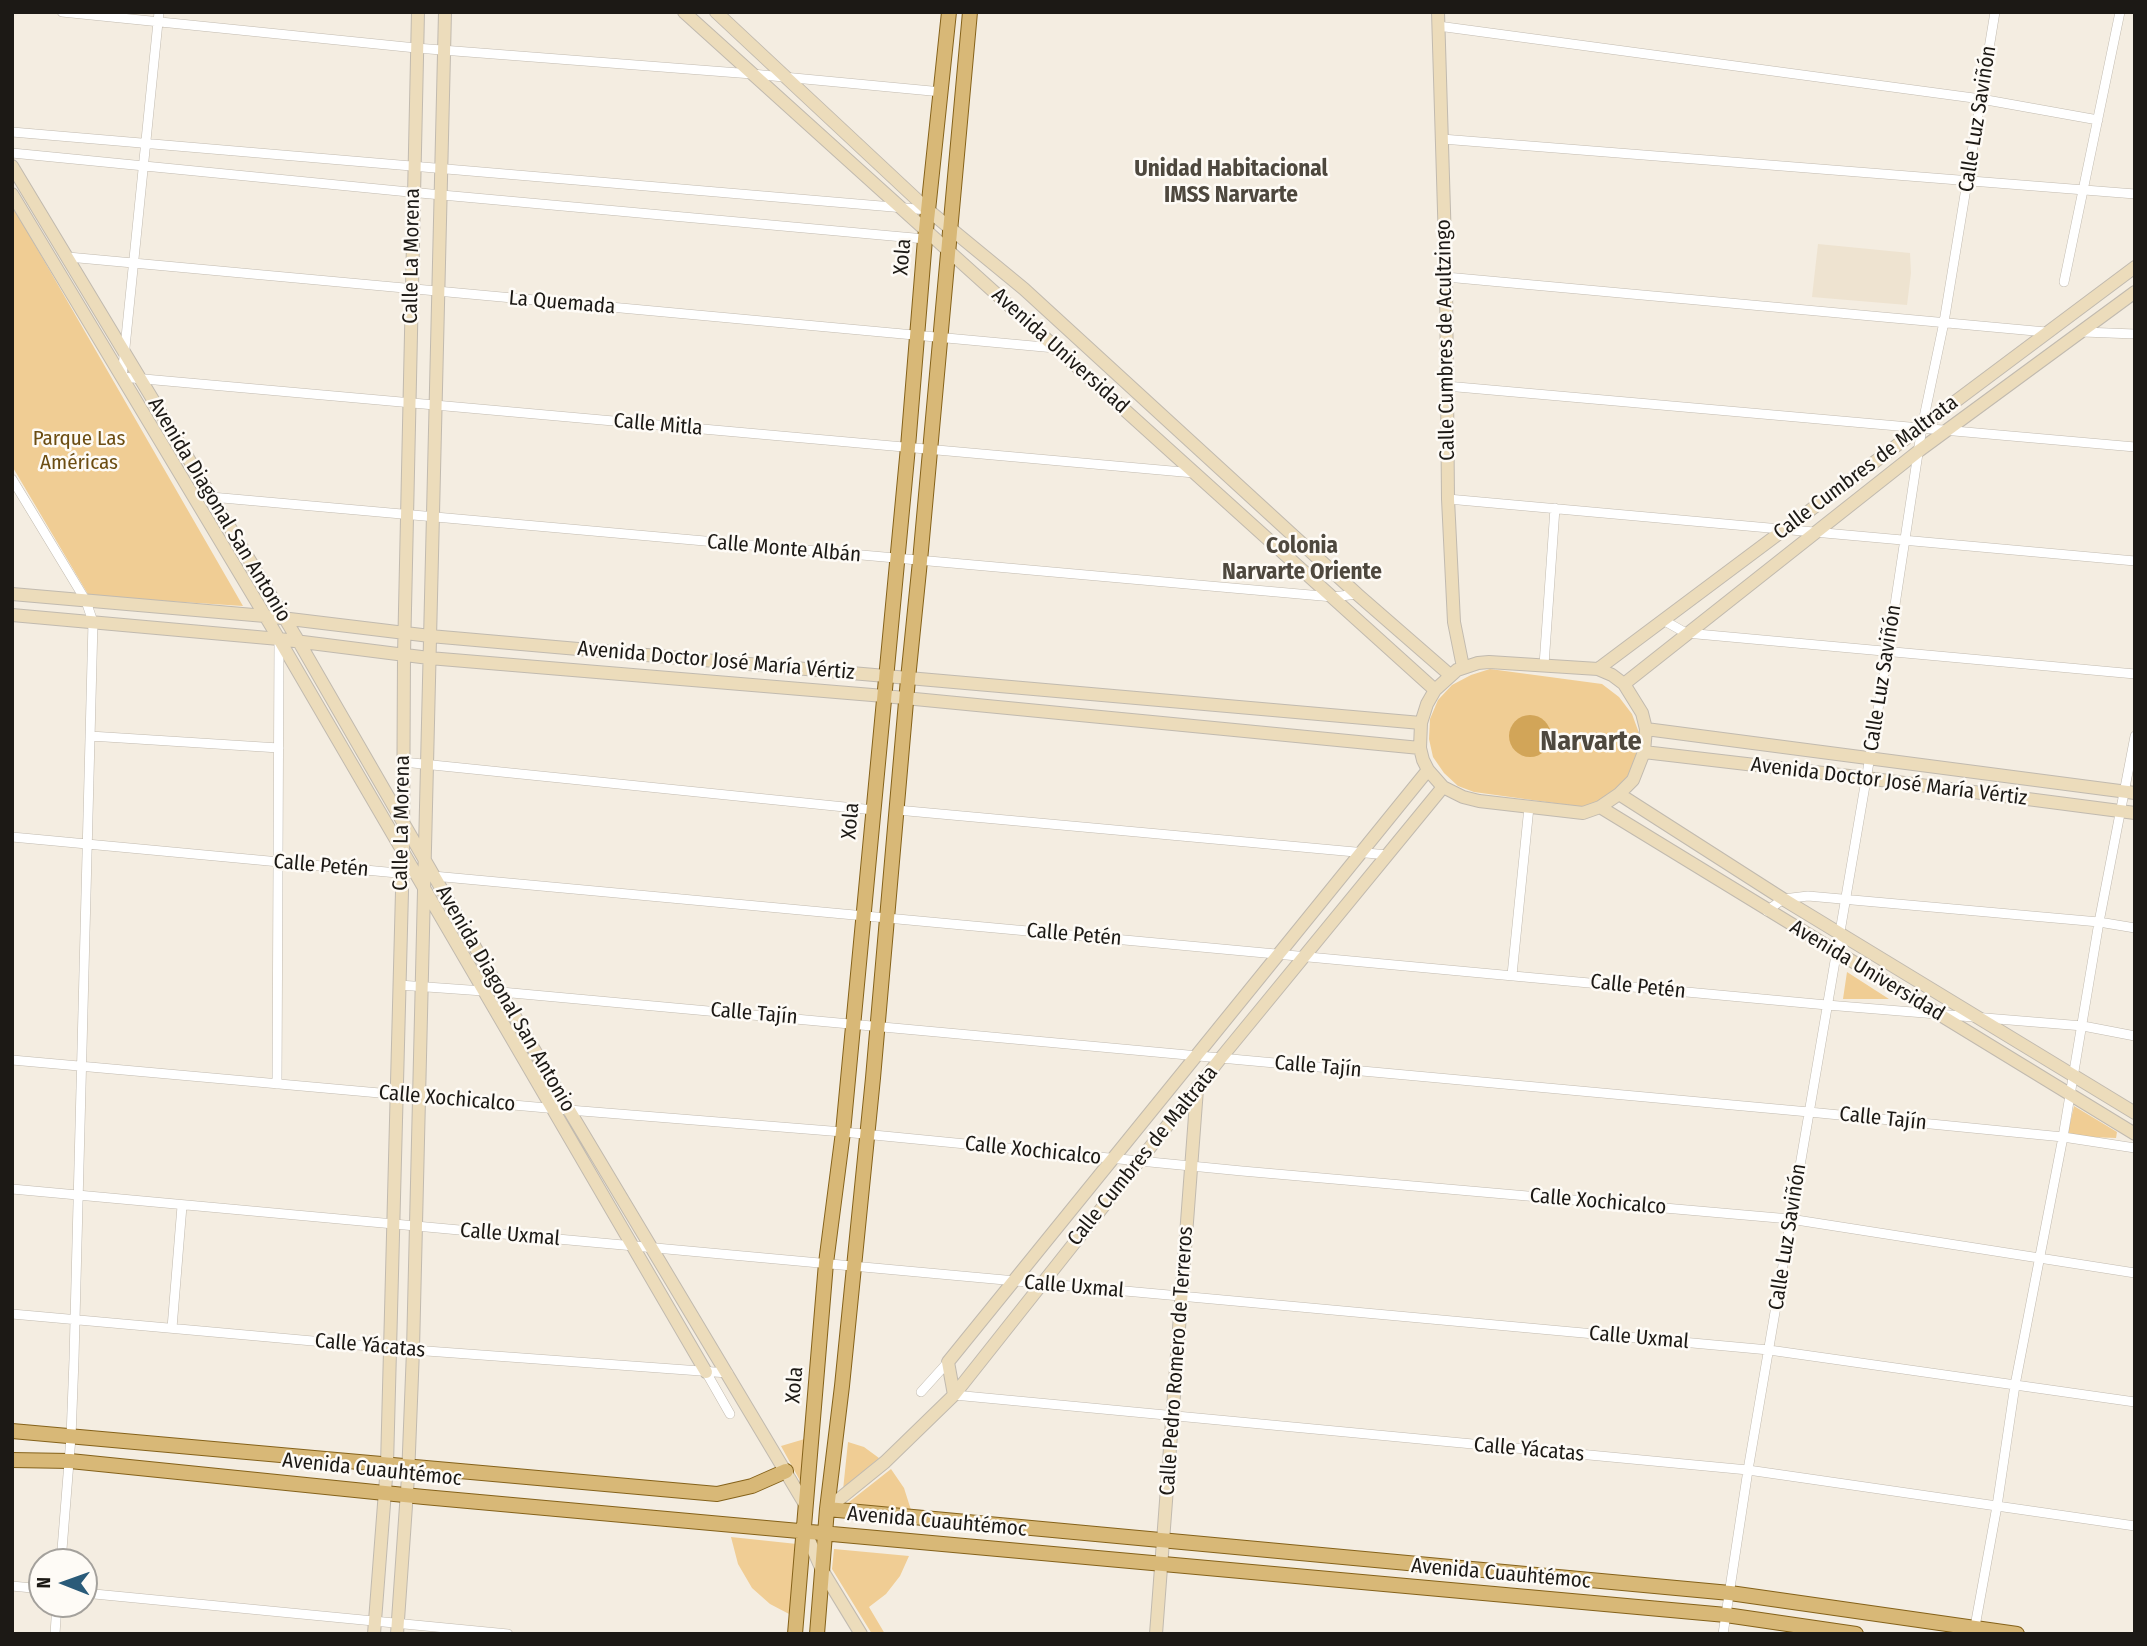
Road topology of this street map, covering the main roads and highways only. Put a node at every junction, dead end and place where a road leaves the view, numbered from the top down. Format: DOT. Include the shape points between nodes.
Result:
graph roads {
  1 [pos="418,12"];
  2 [pos="445,12"];
  3 [pos="684,12"];
  4 [pos="716,12"];
  5 [pos="949,12"];
  6 [pos="970,12"];
  7 [pos="1438,19"];
  8 [pos="12,166"];
  9 [pos="12,194"];
  10 [pos="929,210"];
  11 [pos="950,225"];
  12 [pos="926,235"];
  13 [pos="948,251"];
  14 [pos="2135,267"];
  15 [pos="1024,289"];
  16 [pos="2135,292"];
  17 [pos="1010,306"];
  18 [pos="1263,509"];
  19 [pos="1249,522"];
  20 [pos="12,594"];
  21 [pos="12,615"];
  22 [pos="265,616"];
  23 [pos="284,618"];
  24 [pos="404,633"];
  25 [pos="430,636"];
  26 [pos="279,639"];
  27 [pos="299,642"];
  28 [pos="404,655"];
  29 [pos="429,658"];
  30 [pos="1464,667"];
  31 [pos="1598,669"];
  32 [pos="1450,675"];
  33 [pos="886,677"];
  34 [pos="908,679"];
  35 [pos="1624,684"];
  36 [pos="1435,690"];
  37 [pos="884,696"];
  38 [pos="906,699"];
  39 [pos="1421,723"];
  40 [pos="1646,729"];
  41 [pos="1420,748"];
  42 [pos="1644,752"];
  43 [pos="1428,770"];
  44 [pos="1443,787"];
  45 [pos="2130,792"];
  46 [pos="1619,794"];
  47 [pos="1600,807"];
  48 [pos="2135,813"];
  49 [pos="402,822"];
  50 [pos="402,853"];
  51 [pos="424,859"];
  52 [pos="424,879"];
  53 [pos="1197,1089"];
  54 [pos="2135,1112"];
  55 [pos="2135,1134"];
  56 [pos="706,1372"];
  57 [pos="954,1395"];
  58 [pos="12,1431"];
  59 [pos="12,1460"];
  60 [pos="387,1465"];
  61 [pos="408,1467"];
  62 [pos="786,1471"];
  63 [pos="386,1493"];
  64 [pos="407,1495"];
  65 [pos="806,1507"];
  66 [pos="827,1509"];
  67 [pos="804,1531"];
  68 [pos="826,1533"];
  69 [pos="1164,1541"];
  70 [pos="1162,1564"];
  71 [pos="822,1570"];
  72 [pos="375,1628"];
  73 [pos="398,1629"];
  74 [pos="1974,1631"];
  75 [pos="795,1634"];
  76 [pos="817,1634"];
  77 [pos="861,1634"];
  78 [pos="1156,1634"];
  79 [pos="1856,1634"];
  80 [pos="2017,1634"];
  1 -- 24 [label="main road, Calle La Morena"];
  2 -- 25 [label="main road, Calle La Morena"];
  3 -- 12 [label="main road, Avenida Universidad" via="903,209"];
  4 -- 10 [label="main road, Avenida Universidad"];
  5 -- 10 [label="main road, Xola"];
  6 -- 11 [label="main road, Xola"];
  7 -- 30 [label="main road, Calle Cumbres de Acultzingo" via="1448,499 1454,622"];
  8 -- 23 [label="main road, Avenida Diagonal San Antonio"];
  9 -- 22 [label="main road, Avenida Diagonal San Antonio"];
  10 -- 11 [label="main road, Avenida Universidad"];
  10 -- 12 [label="main road, Xola"];
  11 -- 13 [label="main road, Xola"];
  11 -- 15 [label="main road, Avenida Universidad"];
  12 -- 13 [label="main road, Avenida Universidad"];
  12 -- 33 [label="main road, Xola"];
  13 -- 17 [label="main road, Avenida Universidad"];
  13 -- 34 [label="main road, Xola"];
  14 -- 31 [label="main road, Calle Cumbres de Maltrata"];
  15 -- 17 [label="main road"];
  15 -- 18 [label="main road, Avenida Universidad"];
  16 -- 35 [label="main road, Calle Cumbres de Maltrata" via="1920,450"];
  17 -- 19 [label="main road, Avenida Universidad"];
  18 -- 19 [label="main road"];
  18 -- 32 [label="main road, Avenida Universidad"];
  19 -- 36 [label="main road, Avenida Universidad"];
  20 -- 22 [label="main road, Avenida Doctor José María Vértiz"];
  21 -- 26 [label="main road, Avenida Doctor José María Vértiz"];
  22 -- 23 [label="main road, Avenida Doctor José María Vértiz"];
  22 -- 26 [label="main road, Avenida Diagonal San Antonio"];
  23 -- 24 [label="main road, Avenida Doctor José María Vértiz"];
  23 -- 27 [label="main road, Avenida Diagonal San Antonio"];
  24 -- 25 [label="main road, Avenida Doctor José María Vértiz"];
  24 -- 28 [label="main road, Calle La Morena"];
  25 -- 29 [label="main road, Calle La Morena"];
  25 -- 33 [label="main road, Avenida Doctor José María Vértiz"];
  26 -- 27 [label="main road, Avenida Doctor José María Vértiz"];
  26 -- 50 [label="main road, Avenida Diagonal San Antonio"];
  27 -- 28 [label="main road, Avenida Doctor José María Vértiz"];
  27 -- 49 [label="main road, Avenida Diagonal San Antonio"];
  28 -- 29 [label="main road, Avenida Doctor José María Vértiz"];
  28 -- 49 [label="main road, Calle La Morena"];
  29 -- 37 [label="main road, Avenida Doctor José María Vértiz"];
  29 -- 51 [label="main road, Calle La Morena"];
  30 -- 31 [label="main road" via="1489,662"];
  30 -- 32 [label="main road"];
  31 -- 35 [label="main road"];
  32 -- 36 [label="main road"];
  33 -- 34 [label="main road, Avenida Doctor José María Vértiz"];
  33 -- 37 [label="main road, Xola"];
  34 -- 38 [label="main road, Xola"];
  34 -- 39 [label="main road, Avenida Doctor José María Vértiz"];
  35 -- 40 [label="main road"];
  36 -- 39 [label="main road"];
  37 -- 38 [label="main road, Avenida Doctor José María Vértiz"];
  37 -- 65 [label="main road, Xola"];
  38 -- 41 [label="main road, Avenida Doctor José María Vértiz"];
  38 -- 66 [label="main road, Xola" via="867,1135"];
  39 -- 41 [label="main road"];
  40 -- 42 [label="main road"];
  40 -- 45 [label="main road, Avenida Doctor José María Vértiz"];
  41 -- 43 [label="main road"];
  42 -- 46 [label="main road" via="1633,780"];
  42 -- 48 [label="main road, Avenida Doctor José María Vértiz"];
  43 -- 44 [label="main road"];
  43 -- 57 [label="main road, Calle Cumbres de Maltrata" via="948,1362"];
  44 -- 47 [label="main road" via="1479,802 1583,813"];
  44 -- 53 [label="main road, Calle Cumbres de Maltrata"];
  46 -- 47 [label="main road"];
  46 -- 54 [label="main road, Avenida Universidad"];
  47 -- 55 [label="main road, Avenida Universidad"];
  49 -- 50 [label="main road, Calle La Morena"];
  49 -- 51 [label="main road, Avenida Diagonal San Antonio"];
  50 -- 52 [label="main road, Avenida Diagonal San Antonio"];
  50 -- 60 [label="main road, Calle La Morena"];
  51 -- 52 [label="main road, Avenida Diagonal San Antonio"];
  52 -- 56 [label="main road, Avenida Diagonal San Antonio" via="484,991"];
  52 -- 61 [label="main road, Calle La Morena"];
  52 -- 62 [label="main road, Avenida Diagonal San Antonio" via="502,992"];
  53 -- 57 [label="main road, Calle Cumbres de Maltrata"];
  53 -- 69 [label="main road, Calle Pedro Romero de Terreros"];
  57 -- 66 [label="main road, Calle Cumbres de Maltrata" via="885,1462"];
  58 -- 60 [label="main road, Avenida Cuauhtémoc"];
  59 -- 63 [label="main road, Avenida Cuauhtémoc" via="70,1461"];
  60 -- 61 [label="main road, Avenida Cuauhtémoc"];
  60 -- 63 [label="main road, Calle La Morena"];
  61 -- 62 [label="main road, Avenida Cuauhtémoc" via="717,1494"];
  61 -- 64 [label="main road, Calle La Morena"];
  62 -- 65 [label="main road, Avenida Diagonal San Antonio"];
  63 -- 64 [label="main road, Avenida Cuauhtémoc"];
  63 -- 72 [label="main road, Calle La Morena"];
  64 -- 67 [label="main road, Avenida Cuauhtémoc"];
  64 -- 73 [label="main road, Calle La Morena"];
  65 -- 67 [label="main road, Xola"];
  66 -- 68 [label="main road, Xola"];
  66 -- 69 [label="main road, Avenida Cuauhtémoc"];
  67 -- 68 [label="main road, Avenida Cuauhtémoc"];
  67 -- 71 [label="main road"];
  67 -- 75 [label="main road, Xola"];
  68 -- 70 [label="main road, Avenida Cuauhtémoc"];
  68 -- 71 [label="main road, Xola"];
  69 -- 70 [label="main road, Calle Pedro Romero de Terreros"];
  69 -- 74 [label="main road, Avenida Cuauhtémoc" via="1730,1593"];
  70 -- 78 [label="main road, Calle Pedro Romero de Terreros"];
  70 -- 79 [label="main road, Avenida Cuauhtémoc" via="1726,1615"];
  71 -- 76 [label="main road, Xola"];
  71 -- 77 [label="main road"];
  74 -- 80 [label="main road, Avenida Cuauhtémoc"];
}
